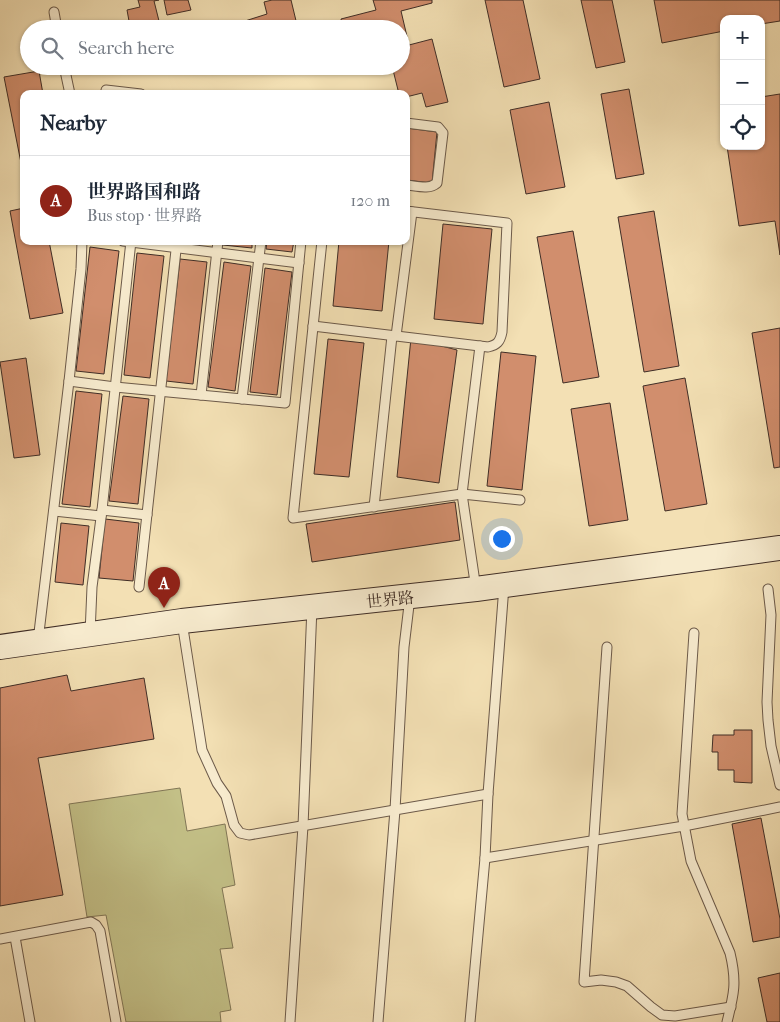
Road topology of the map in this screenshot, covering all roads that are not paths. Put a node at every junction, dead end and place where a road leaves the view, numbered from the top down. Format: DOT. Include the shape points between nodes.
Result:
graph roads {
  1 [pos="54,12"];
  2 [pos="55,20"];
  3 [pos="66,75"];
  4 [pos="69,90"];
  5 [pos="410,124"];
  6 [pos="410,185"];
  7 [pos="410,212"];
  8 [pos="82,245"];
  9 [pos="128,245"];
  10 [pos="177,245"];
  11 [pos="217,245"];
  12 [pos="260,245"];
  13 [pos="301,245"];
  14 [pos="322,245"];
  15 [pos="405,245"];
  16 [pos="216,252"];
  17 [pos="259,258"];
  18 [pos="299,262"];
  19 [pos="313,326"];
  20 [pos="394,336"];
  21 [pos="480,346"];
  22 [pos="69,381"];
  23 [pos="116,387"];
  24 [pos="160,390"];
  25 [pos="201,395"];
  26 [pos="242,399"];
  27 [pos="462,494"];
  28 [pos="520,500"];
  29 [pos="374,506"];
  30 [pos="54,511"];
  31 [pos="101,513"];
  32 [pos="147,514"];
  33 [pos="780,548"];
  34 [pos="504,586"];
  35 [pos="139,587"];
  36 [pos="476,589"];
  37 [pos="768,589"];
  38 [pos="410,597"];
  39 [pos="312,607"];
  40 [pos="182,621"];
  41 [pos="694,633"];
  42 [pos="90,634"];
  43 [pos="38,641"];
  44 [pos="0,646"];
  45 [pos="607,646"];
  46 [pos="780,785"];
  47 [pos="488,794"];
  48 [pos="780,807"];
  49 [pos="395,810"];
  50 [pos="303,826"];
  51 [pos="684,826"];
  52 [pos="594,841"];
  53 [pos="485,858"];
  54 [pos="15,937"];
  55 [pos="0,939"];
  56 [pos="731,1006"];
  57 [pos="30,1022"];
  58 [pos="116,1022"];
  59 [pos="290,1022"];
  60 [pos="378,1022"];
  61 [pos="470,1022"];
  62 [pos="727,1022"];
  1 -- 2 [label="lane"];
  3 -- 4 [label="lane"];
  5 -- 6 [label="lane" via="438,127 443,133 437,183 432,187"];
  7 -- 21 [label="lane" via="507,223 500,340 495,346"];
  8 -- 22 [label="lane"];
  9 -- 23 [label="lane"];
  10 -- 16 [label="lane"];
  10 -- 24 [label="lane"];
  11 -- 16 [label="lane"];
  12 -- 17 [label="lane"];
  13 -- 18 [label="lane"];
  14 -- 19 [label="lane"];
  15 -- 20 [label="lane"];
  16 -- 17 [label="lane"];
  16 -- 25 [label="lane"];
  17 -- 18 [label="lane"];
  17 -- 26 [label="lane"];
  18 -- 26 [label="lane" via="285,403"];
  19 -- 20 [label="lane"];
  19 -- 29 [label="lane" via="293,518"];
  20 -- 21 [label="lane"];
  20 -- 29 [label="lane"];
  21 -- 27 [label="lane"];
  22 -- 23 [label="lane"];
  22 -- 30 [label="lane"];
  23 -- 24 [label="lane"];
  23 -- 31 [label="lane"];
  24 -- 25 [label="lane"];
  24 -- 32 [label="lane"];
  25 -- 26 [label="lane"];
  27 -- 28 [label="lane"];
  27 -- 29 [label="lane"];
  27 -- 36 [label="lane"];
  30 -- 31 [label="lane"];
  30 -- 43 [label="lane"];
  31 -- 32 [label="lane"];
  31 -- 42 [label="lane"];
  32 -- 35 [label="lane"];
  33 -- 34 [label="street, 世界路"];
  34 -- 36 [label="street, 世界路"];
  34 -- 47 [label="lane"];
  36 -- 38 [label="street, 世界路"];
  37 -- 46 [label="lane" via="771,614 768,720"];
  38 -- 39 [label="street, 世界路"];
  38 -- 49 [label="lane"];
  39 -- 40 [label="street, 世界路"];
  39 -- 50 [label="lane"];
  40 -- 42 [label="street, 世界路"];
  40 -- 50 [label="lane" via="202,750 226,796 234,825 249,835"];
  41 -- 51 [label="lane" via="683,789"];
  42 -- 43 [label="street, 世界路"];
  43 -- 44 [label="street, 世界路"];
  45 -- 52 [label="lane"];
  47 -- 49 [label="lane"];
  47 -- 53 [label="lane"];
  48 -- 51 [label="lane"];
  49 -- 50 [label="lane"];
  49 -- 60 [label="lane"];
  50 -- 59 [label="lane"];
  51 -- 52 [label="lane"];
  51 -- 56 [label="lane" via="690,861 734,968"];
  52 -- 53 [label="lane"];
  52 -- 56 [label="lane" via="584,982 601,980 627,986 662,1015 675,1016"];
  53 -- 61 [label="lane"];
  54 -- 55 [label="lane"];
  54 -- 57 [label="lane"];
  54 -- 58 [label="lane" via="91,922 96,925 100,931"];
  56 -- 62 [label="lane"];
}
